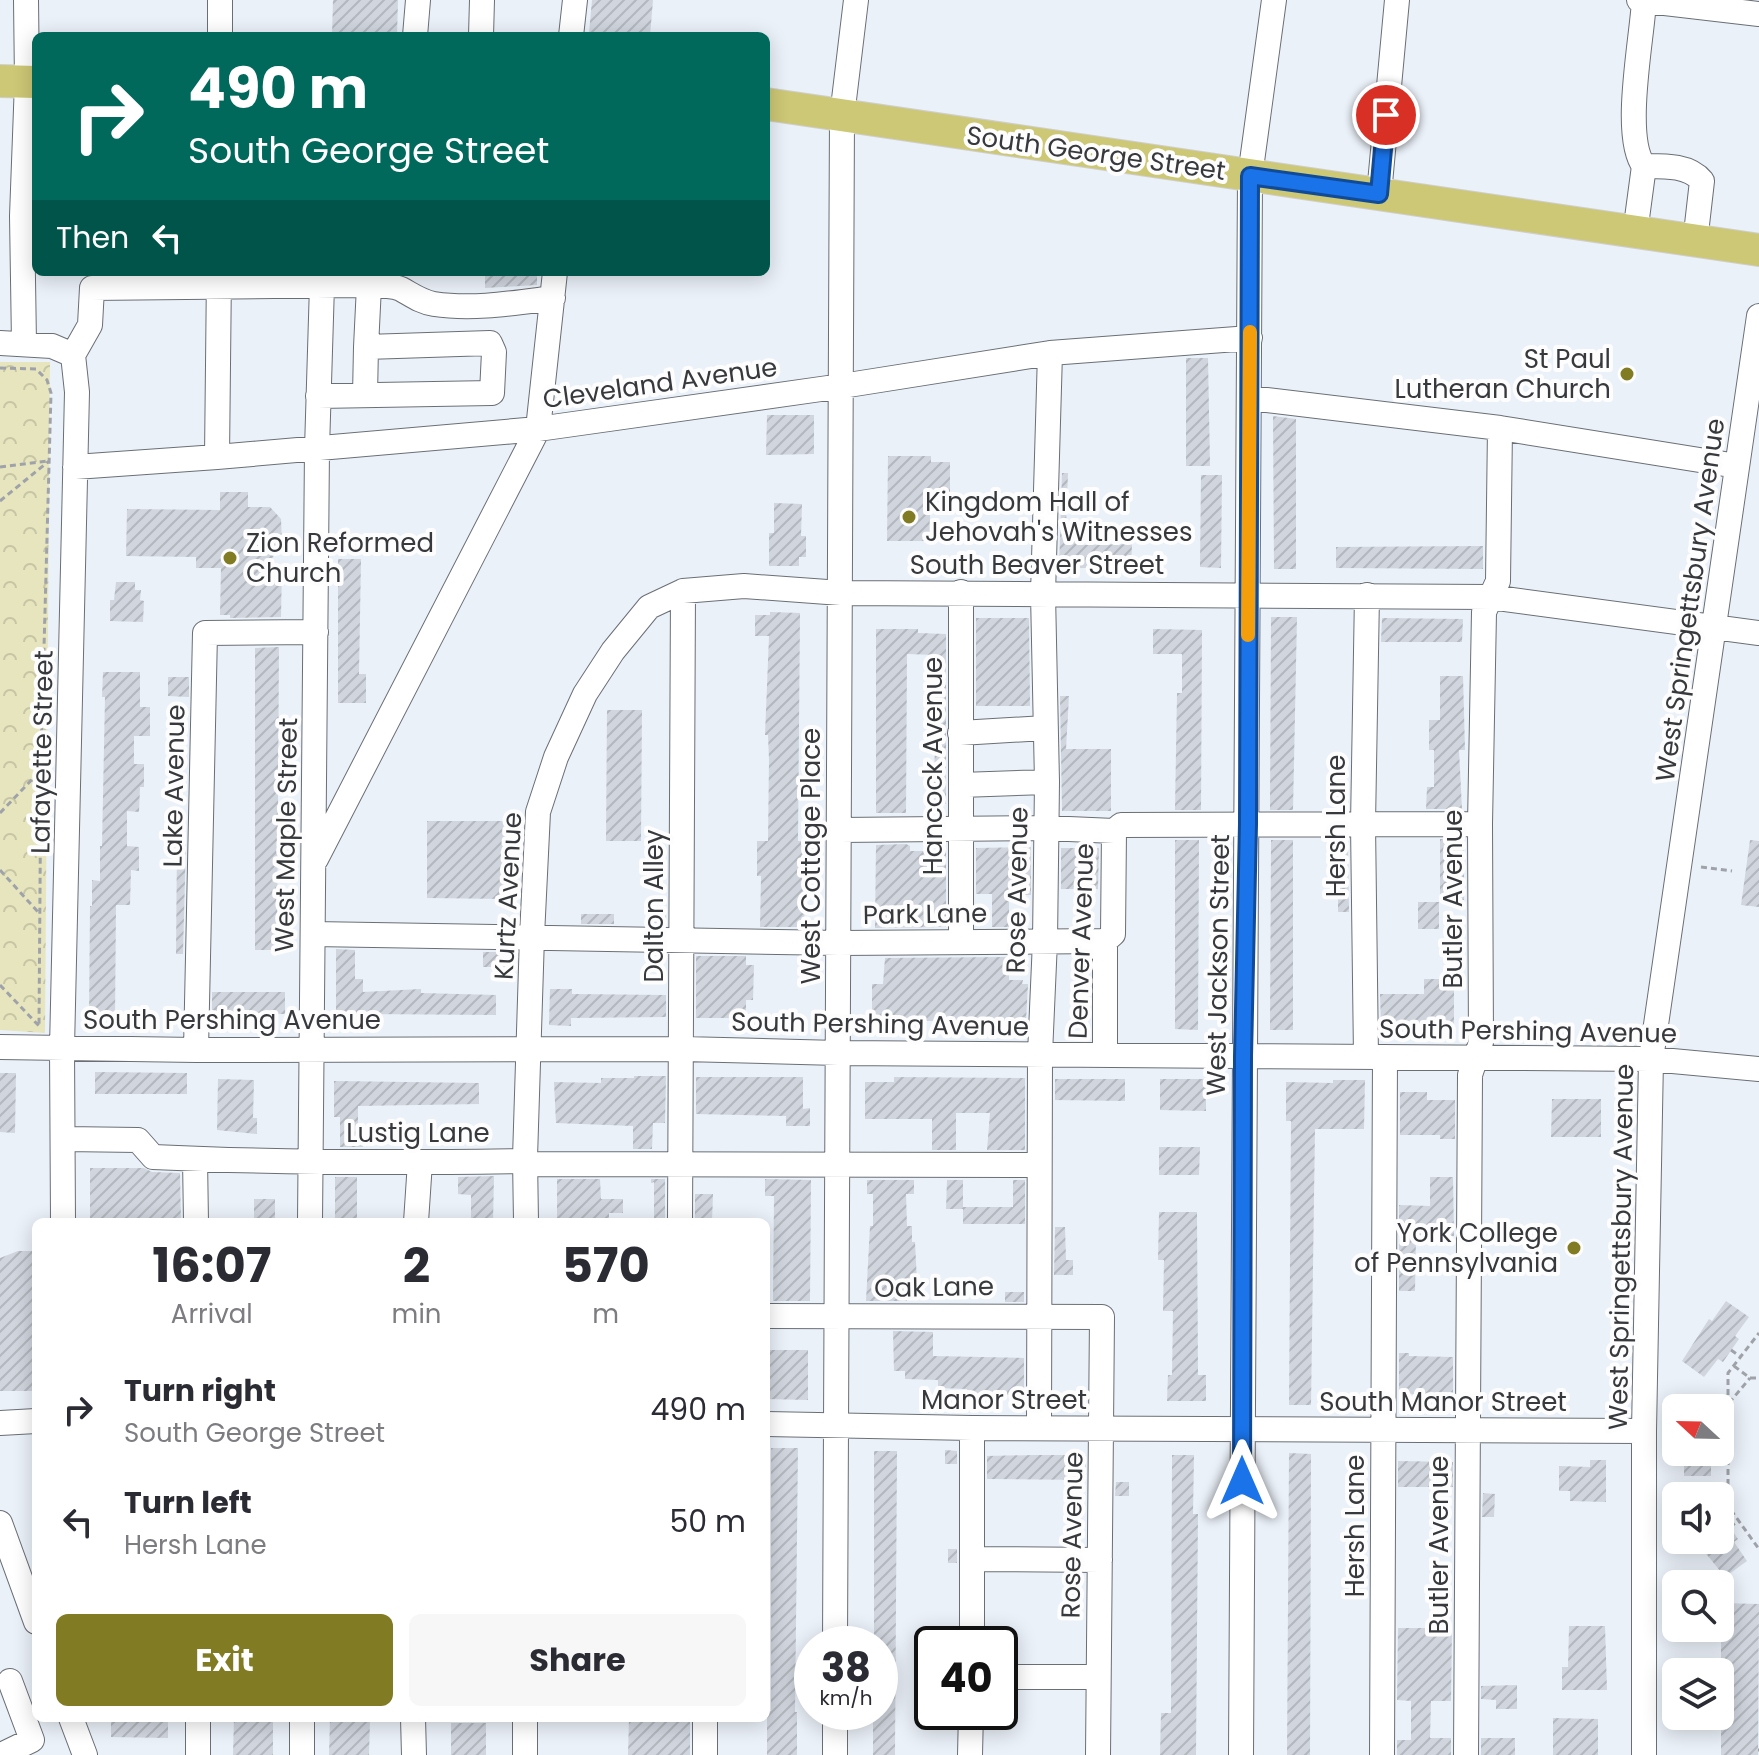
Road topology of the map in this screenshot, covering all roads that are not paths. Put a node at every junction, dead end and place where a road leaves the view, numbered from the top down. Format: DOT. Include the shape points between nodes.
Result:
graph roads {
  1 [pos="26,0"];
  2 [pos="220,0"];
  3 [pos="418,0"];
  4 [pos="482,0"];
  5 [pos="575,0"];
  6 [pos="856,0"];
  7 [pos="1274,0"];
  8 [pos="1397,0"];
  9 [pos="1641,1"];
  10 [pos="1759,14"];
  11 [pos="220,32"];
  12 [pos="415,32"];
  13 [pos="481,32"];
  14 [pos="571,32"];
  15 [pos="21,82"];
  16 [pos="770,105"];
  17 [pos="842,116"];
  18 [pos="1644,166"];
  19 [pos="1250,176"];
  20 [pos="1379,194"];
  21 [pos="11,216"];
  22 [pos="1635,233"];
  23 [pos="1695,242"];
  24 [pos="1759,250"];
  25 [pos="555,276"];
  26 [pos="219,278"];
  27 [pos="322,285"];
  28 [pos="369,286"];
  29 [pos="553,298"];
  30 [pos="1759,316"];
  31 [pos="1250,338"];
  32 [pos="12,343"];
  33 [pos="366,347"];
  34 [pos="1050,353"];
  35 [pos="73,355"];
  36 [pos="842,386"];
  37 [pos="365,395"];
  38 [pos="318,396"];
  39 [pos="1250,398"];
  40 [pos="1500,428"];
  41 [pos="538,429"];
  42 [pos="317,449"];
  43 [pos="217,457"];
  44 [pos="75,467"];
  45 [pos="1744,478"];
  46 [pos="683,591"];
  47 [pos="961,592"];
  48 [pos="841,593"];
  49 [pos="1043,594"];
  50 [pos="1247,594"];
  51 [pos="1367,595"];
  52 [pos="1490,597"];
  53 [pos="1714,627"];
  54 [pos="316,632"];
  55 [pos="1759,633"];
  56 [pos="1045,728"];
  57 [pos="960,733"];
  58 [pos="1047,782"];
  59 [pos="961,785"];
  60 [pos="1248,824"];
  61 [pos="1363,824"];
  62 [pos="1480,824"];
  63 [pos="1046,828"];
  64 [pos="960,829"];
  65 [pos="840,830"];
  66 [pos="1114,831"];
  67 [pos="313,864"];
  68 [pos="313,934"];
  69 [pos="532,936"];
  70 [pos="682,939"];
  71 [pos="961,940"];
  72 [pos="1045,941"];
  73 [pos="1105,941"];
  74 [pos="839,943"];
  75 [pos="0,1047"];
  76 [pos="62,1048"];
  77 [pos="311,1048"];
  78 [pos="683,1049"];
  79 [pos="196,1050"];
  80 [pos="530,1051"];
  81 [pos="838,1053"];
  82 [pos="1040,1054"];
  83 [pos="1105,1055"];
  84 [pos="1243,1056"];
  85 [pos="1375,1057"];
  86 [pos="1476,1057"];
  87 [pos="1651,1059"];
  88 [pos="1759,1069"];
  89 [pos="65,1139"];
  90 [pos="195,1159"];
  91 [pos="311,1161"];
  92 [pos="420,1162"];
  93 [pos="525,1162"];
  94 [pos="680,1162"];
  95 [pos="836,1165"];
  96 [pos="1039,1165"];
  97 [pos="63,1218"];
  98 [pos="196,1218"];
  99 [pos="310,1218"];
  100 [pos="416,1218"];
  101 [pos="526,1218"];
  102 [pos="680,1218"];
  103 [pos="1039,1315"];
  104 [pos="770,1316"];
  105 [pos="836,1316"];
  106 [pos="1102,1317"];
  107 [pos="32,1421"];
  108 [pos="0,1423"];
  109 [pos="770,1424"];
  110 [pos="835,1426"];
  111 [pos="1039,1427"];
  112 [pos="972,1428"];
  113 [pos="1103,1428"];
  114 [pos="1242,1430"];
  115 [pos="1383,1430"];
  116 [pos="1468,1430"];
  117 [pos="1644,1431"];
  118 [pos="0,1523"];
  119 [pos="972,1559"];
  120 [pos="1100,1560"];
  121 [pos="32,1611"];
  122 [pos="835,1626"];
  123 [pos="972,1626"];
  124 [pos="1018,1677"];
  125 [pos="1098,1677"];
  126 [pos="10,1681"];
  127 [pos="73,1722"];
  128 [pos="198,1722"];
  129 [pos="302,1722"];
  130 [pos="413,1722"];
  131 [pos="525,1722"];
  132 [pos="705,1722"];
  133 [pos="835,1730"];
  134 [pos="971,1730"];
  135 [pos="1,1755"];
  136 [pos="85,1755"];
  137 [pos="198,1755"];
  138 [pos="302,1755"];
  139 [pos="414,1755"];
  140 [pos="525,1755"];
  141 [pos="705,1755"];
  142 [pos="835,1755"];
  143 [pos="970,1755"];
  144 [pos="1098,1755"];
  145 [pos="1241,1755"];
  146 [pos="1382,1755"];
  147 [pos="1466,1755"];
  148 [pos="1644,1755"];
  1 -- 15 [label="street"];
  2 -- 11 [label="street"];
  3 -- 12 [label="street"];
  4 -- 13 [label="street"];
  5 -- 14 [label="street"];
  6 -- 17 [label="street, West Cottage Place"];
  7 -- 19 [label="street, West Jackson Street"];
  8 -- 20 [label="street"];
  9 -- 10 [label="street"];
  9 -- 18 [label="street" via="1635,124 1638,159"];
  15 -- 21 [label="street"];
  16 -- 17 [label="main road, South George Street"];
  17 -- 19 [label="main road, South George Street"];
  17 -- 36 [label="street, West Cottage Place"];
  18 -- 22 [label="street"];
  18 -- 23 [label="street" via="1681,168 1702,181"];
  19 -- 20 [label="main road, South George Street"];
  19 -- 31 [label="street, West Jackson Street"];
  20 -- 22 [label="main road, South George Street"];
  21 -- 32 [label="street"];
  22 -- 23 [label="main road, South George Street"];
  23 -- 24 [label="main road, South George Street"];
  25 -- 29 [label="street"];
  26 -- 27 [label="street"];
  26 -- 35 [label="street" via="92,288 90,325"];
  26 -- 43 [label="street"];
  27 -- 28 [label="street"];
  27 -- 38 [label="street, West Maple Street"];
  28 -- 29 [label="street" via="400,289 411,297 451,306"];
  28 -- 33 [label="street"];
  29 -- 41 [label="street"];
  30 -- 45 [label="street, West Springettsbury Avenue"];
  31 -- 34 [label="street, Cleveland Avenue"];
  31 -- 39 [label="street, West Jackson Street"];
  32 -- 35 [label="street" via="52,346"];
  33 -- 37 [label="street"];
  33 -- 37 [label="street" via="475,342 490,343 494,352 492,393"];
  34 -- 36 [label="street, Cleveland Avenue"];
  34 -- 49 [label="street, Rose Avenue"];
  35 -- 44 [label="street, Lafayette Street"];
  36 -- 41 [label="street, Cleveland Avenue"];
  36 -- 48 [label="street, West Cottage Place"];
  37 -- 38 [label="street"];
  38 -- 42 [label="street, West Maple Street"];
  39 -- 40 [label="street"];
  39 -- 50 [label="street, West Jackson Street"];
  40 -- 45 [label="street"];
  40 -- 52 [label="street, Butler Avenue" via="1498,578"];
  41 -- 42 [label="street, Cleveland Avenue"];
  41 -- 67 [label="street"];
  42 -- 43 [label="street, Cleveland Avenue"];
  42 -- 54 [label="street, West Maple Street"];
  43 -- 44 [label="street, Cleveland Avenue"];
  44 -- 76 [label="street, Lafayette Street"];
  45 -- 53 [label="street, West Springettsbury Avenue"];
  46 -- 48 [label="street, Kurtz Avenue" via="744,586"];
  46 -- 69 [label="street, Kurtz Avenue" via="649,607 613,651 585,694 556,757 538,812"];
  46 -- 70 [label="street, Dalton Alley"];
  47 -- 48 [label="street, South Beaver Street"];
  47 -- 49 [label="street, South Beaver Street"];
  47 -- 57 [label="street, Hancock Avenue"];
  48 -- 65 [label="street, West Cottage Place"];
  49 -- 50 [label="street, South Beaver Street"];
  49 -- 56 [label="street, Rose Avenue"];
  50 -- 51 [label="street, South Beaver Street"];
  50 -- 60 [label="street, West Jackson Street"];
  51 -- 52 [label="street, South Beaver Street"];
  51 -- 61 [label="street, Hersh Lane"];
  52 -- 53 [label="street, South Beaver Street"];
  52 -- 62 [label="street, Butler Avenue" via="1484,612"];
  53 -- 55 [label="street, South Beaver Street"];
  53 -- 87 [label="street, West Springettsbury Avenue"];
  54 -- 67 [label="street, West Maple Street"];
  54 -- 79 [label="street, Lake Avenue" via="205,633"];
  56 -- 57 [label="street"];
  56 -- 58 [label="street, Rose Avenue"];
  57 -- 59 [label="street, Hancock Avenue"];
  58 -- 59 [label="street"];
  58 -- 63 [label="street, Rose Avenue"];
  59 -- 64 [label="street, Hancock Avenue"];
  60 -- 61 [label="street"];
  60 -- 66 [label="street" via="1121,825"];
  60 -- 84 [label="street, West Jackson Street"];
  61 -- 62 [label="street"];
  61 -- 85 [label="street, Hersh Lane"];
  62 -- 86 [label="street, Butler Avenue" via="1481,1042"];
  63 -- 64 [label="street"];
  63 -- 66 [label="street"];
  63 -- 72 [label="street, Rose Avenue"];
  64 -- 65 [label="street"];
  64 -- 71 [label="street, Hancock Avenue"];
  65 -- 74 [label="street, West Cottage Place"];
  66 -- 73 [label="street, Denver Avenue" via="1113,934"];
  67 -- 68 [label="street, West Maple Street"];
  68 -- 69 [label="street, Park Lane"];
  68 -- 77 [label="street, West Maple Street"];
  69 -- 70 [label="street, Park Lane"];
  69 -- 80 [label="street, Kurtz Avenue"];
  70 -- 74 [label="street, Park Lane"];
  70 -- 78 [label="street, Dalton Alley"];
  71 -- 72 [label="street, Park Lane"];
  71 -- 74 [label="street, Park Lane"];
  72 -- 73 [label="street, Park Lane"];
  72 -- 82 [label="street, Rose Avenue"];
  73 -- 83 [label="street, Denver Avenue"];
  74 -- 81 [label="street, West Cottage Place"];
  75 -- 76 [label="street, South Pershing Avenue"];
  76 -- 79 [label="street, South Pershing Avenue"];
  76 -- 89 [label="street, Lafayette Street"];
  77 -- 79 [label="street, South Pershing Avenue"];
  77 -- 80 [label="street, South Pershing Avenue"];
  77 -- 91 [label="street, West Maple Street"];
  78 -- 80 [label="street, South Pershing Avenue"];
  78 -- 81 [label="street, South Pershing Avenue"];
  78 -- 94 [label="street, Dalton Alley"];
  80 -- 93 [label="street, Kurtz Avenue"];
  81 -- 82 [label="street, South Pershing Avenue"];
  81 -- 95 [label="street, West Cottage Place"];
  82 -- 83 [label="street, South Pershing Avenue"];
  82 -- 96 [label="street, Rose Avenue"];
  83 -- 84 [label="street, South Pershing Avenue"];
  84 -- 85 [label="street, South Pershing Avenue"];
  84 -- 114 [label="street, West Jackson Street"];
  85 -- 86 [label="street, South Pershing Avenue"];
  85 -- 115 [label="street, Hersh Lane"];
  86 -- 87 [label="street, South Pershing Avenue"];
  86 -- 116 [label="street, Butler Avenue" via="1470,1075"];
  87 -- 88 [label="street, South Pershing Avenue"];
  87 -- 117 [label="street, West Springettsbury Avenue"];
  89 -- 90 [label="street, Lustig Lane" via="138,1140 153,1157"];
  89 -- 97 [label="street, Lafayette Street"];
  90 -- 91 [label="street, Lustig Lane"];
  90 -- 98 [label="street"];
  91 -- 92 [label="street, Lustig Lane"];
  91 -- 99 [label="street, West Maple Street"];
  92 -- 93 [label="street, Lustig Lane"];
  92 -- 100 [label="street"];
  93 -- 94 [label="street, Lustig Lane"];
  93 -- 101 [label="street, Kurtz Avenue"];
  94 -- 95 [label="street, Lustig Lane"];
  94 -- 102 [label="street, Dalton Alley"];
  95 -- 96 [label="street, Lustig Lane"];
  95 -- 105 [label="street, West Cottage Place"];
  96 -- 103 [label="street, Rose Avenue"];
  103 -- 105 [label="street, Oak Lane"];
  103 -- 106 [label="street, Oak Lane"];
  103 -- 111 [label="street, Rose Avenue"];
  104 -- 105 [label="street, Oak Lane"];
  105 -- 110 [label="street, West Cottage Place"];
  106 -- 113 [label="street, Rose Avenue"];
  107 -- 108 [label="street"];
  109 -- 110 [label="street, Manor Street"];
  110 -- 112 [label="street, Manor Street"];
  110 -- 122 [label="street, West Cottage Place"];
  111 -- 112 [label="street, Manor Street"];
  111 -- 113 [label="street, Manor Street"];
  112 -- 119 [label="street"];
  113 -- 114 [label="street, Manor Street"];
  113 -- 120 [label="street, Rose Avenue"];
  114 -- 115 [label="street, South Manor Street"];
  114 -- 145 [label="street, West Jackson Street"];
  115 -- 116 [label="street, South Manor Street"];
  115 -- 146 [label="street, Hersh Lane"];
  116 -- 117 [label="street, South Manor Street"];
  116 -- 147 [label="street, Butler Avenue"];
  117 -- 148 [label="street, West Springettsbury Avenue"];
  118 -- 121 [label="street"];
  119 -- 120 [label="street"];
  119 -- 123 [label="street"];
  120 -- 125 [label="street, Rose Avenue"];
  124 -- 125 [label="street"];
  125 -- 144 [label="street, Rose Avenue"];
  126 -- 135 [label="street" via="32,1740"];
  127 -- 136 [label="street"];
  128 -- 137 [label="street"];
  129 -- 138 [label="street"];
  130 -- 139 [label="street"];
  131 -- 140 [label="street"];
  132 -- 141 [label="street"];
  133 -- 142 [label="street"];
  134 -- 143 [label="street"];
}
